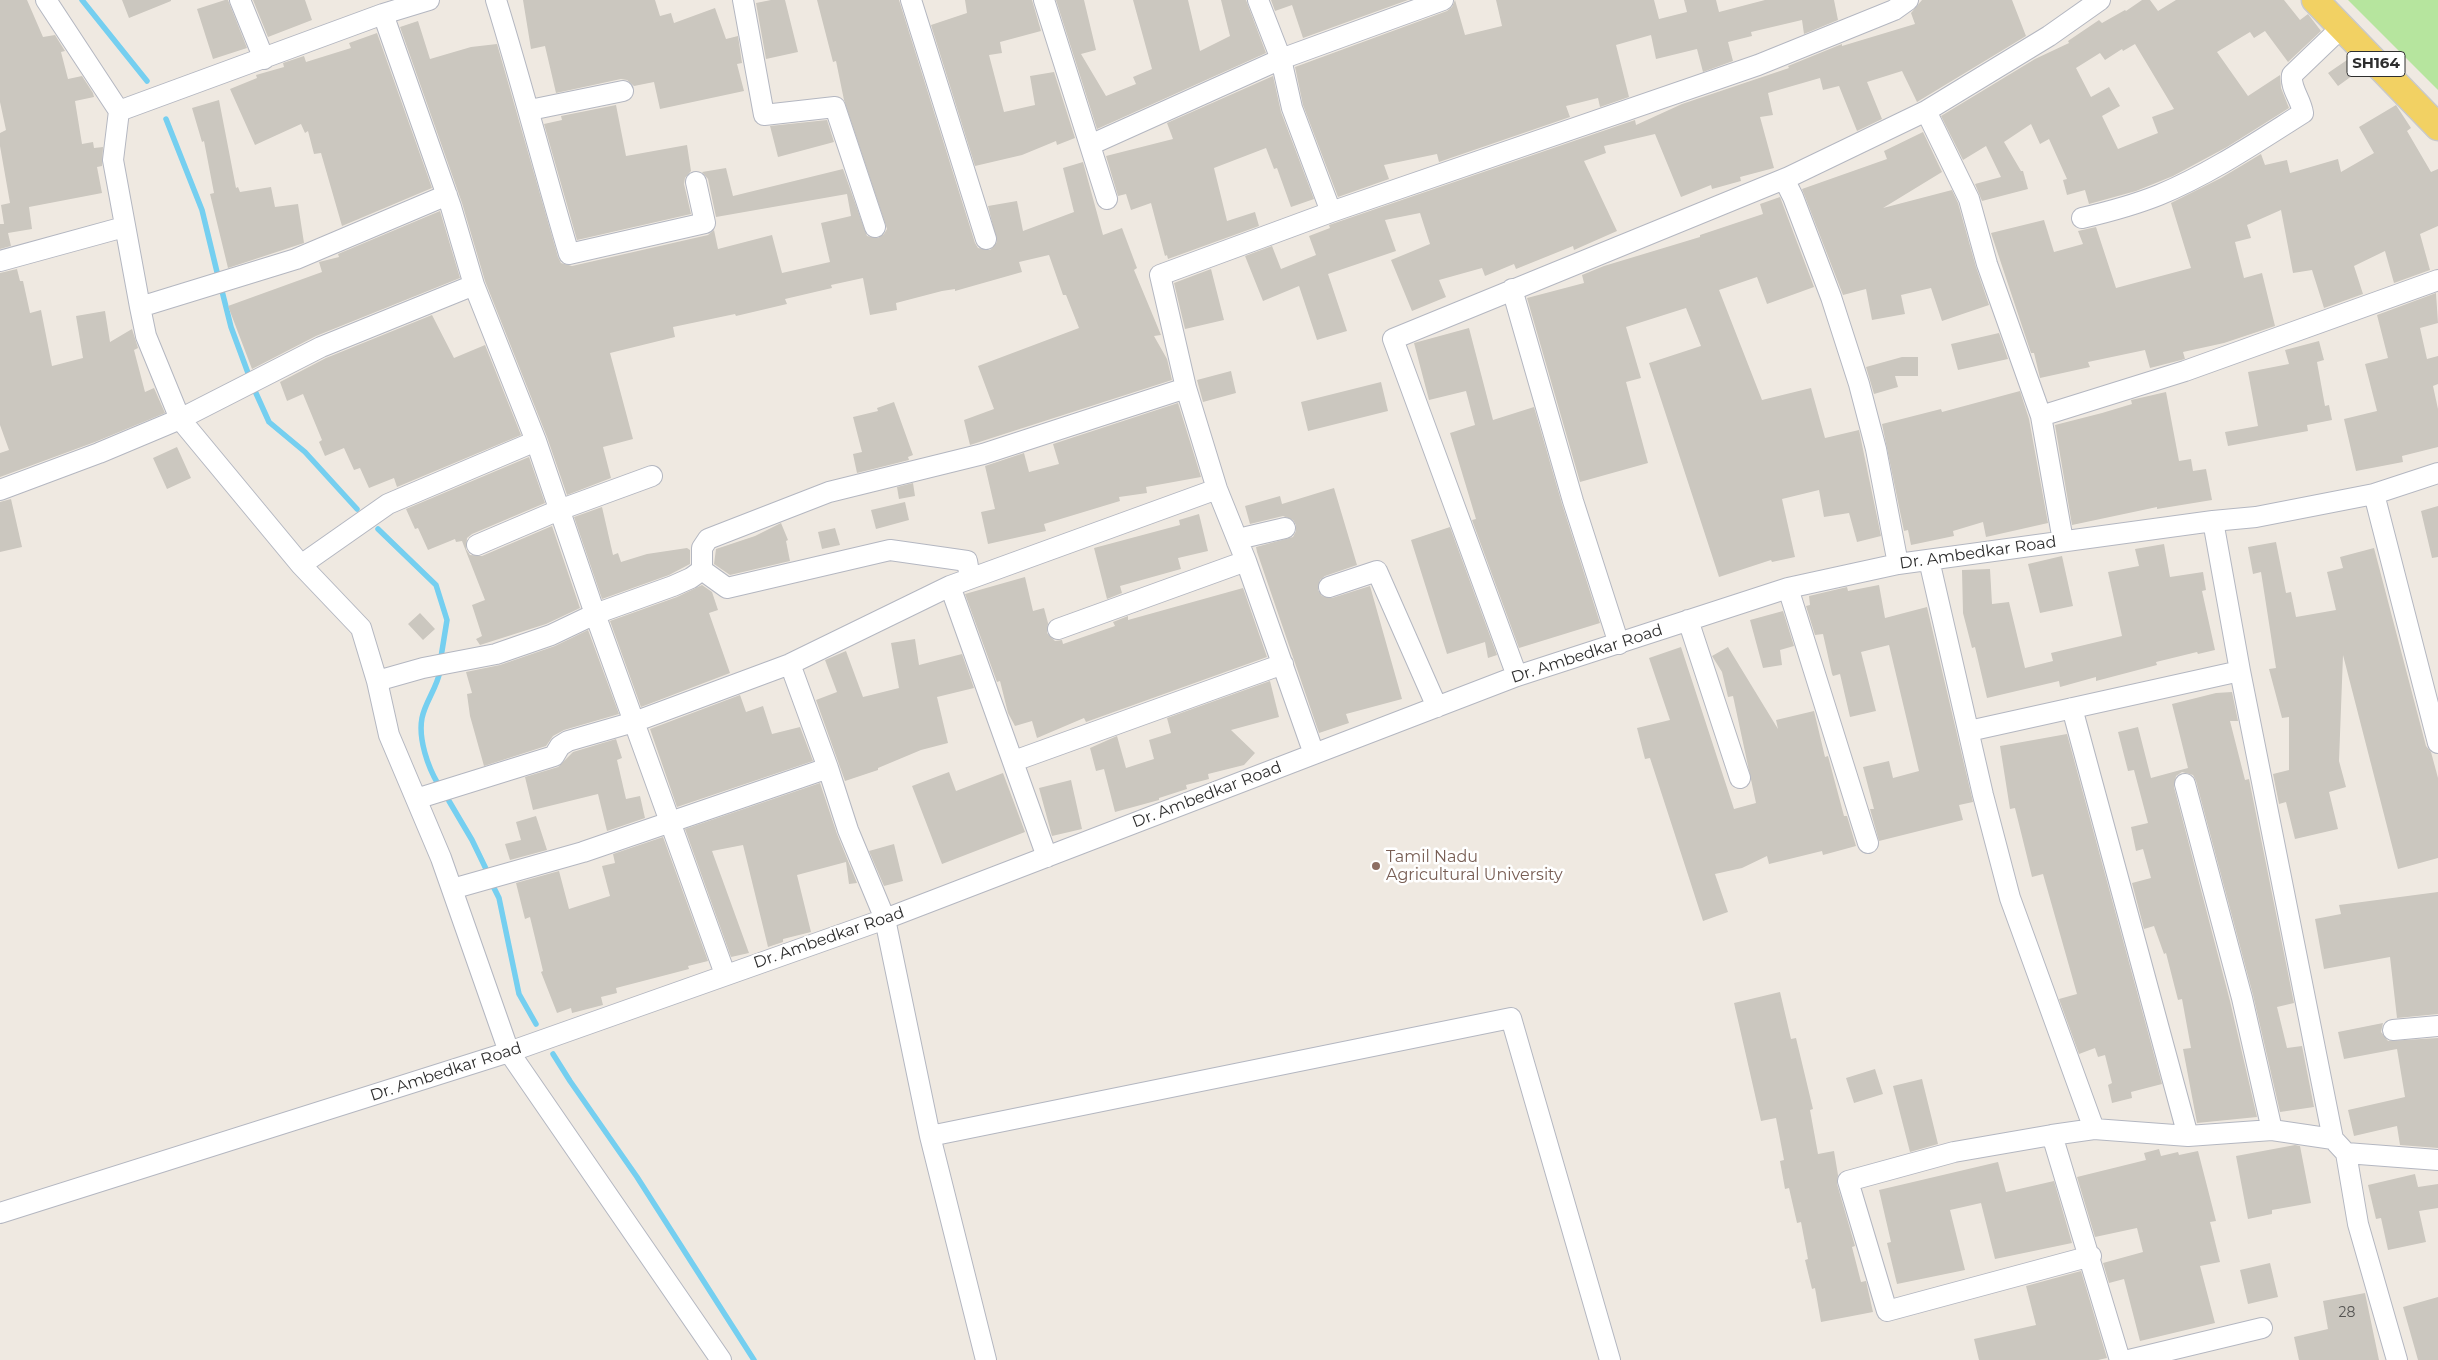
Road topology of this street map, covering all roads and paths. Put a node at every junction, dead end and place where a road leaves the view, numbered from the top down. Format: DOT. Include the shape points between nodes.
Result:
graph roads {
  1 [pos="46,0"];
  2 [pos="240,0"];
  3 [pos="429,0"];
  4 [pos="496,0"];
  5 [pos="743,0"];
  6 [pos="911,0"];
  7 [pos="1044,0"];
  8 [pos="1258,0"];
  9 [pos="1443,0"];
  10 [pos="1908,0"];
  11 [pos="2100,0"];
  12 [pos="2315,0"];
  13 [pos="383,14"];
  14 [pos="2341,28"];
  15 [pos="264,59"];
  16 [pos="1281,59"];
  17 [pos="623,91"];
  18 [pos="530,110"];
  19 [pos="119,111"];
  20 [pos="1926,111"];
  21 [pos="2438,126"];
  22 [pos="1090,145"];
  23 [pos="1784,179"];
  24 [pos="696,182"];
  25 [pos="447,195"];
  26 [pos="1107,198"];
  27 [pos="1331,212"];
  28 [pos="2082,218"];
  29 [pos="875,227"];
  30 [pos="124,228"];
  31 [pos="986,239"];
  32 [pos="0,261"];
  33 [pos="2438,280"];
  34 [pos="474,285"];
  35 [pos="1512,289"];
  36 [pos="140,308"];
  37 [pos="1186,388"];
  38 [pos="2041,416"];
  39 [pos="180,419"];
  40 [pos="536,440"];
  41 [pos="2438,473"];
  42 [pos="652,476"];
  43 [pos="1217,489"];
  44 [pos="0,490"];
  45 [pos="2374,494"];
  46 [pos="560,510"];
  47 [pos="2213,521"];
  48 [pos="1285,528"];
  49 [pos="1238,539"];
  50 [pos="2063,541"];
  51 [pos="477,544"];
  52 [pos="1929,560"];
  53 [pos="1246,561"];
  54 [pos="1898,564"];
  55 [pos="301,565"];
  56 [pos="702,570"];
  57 [pos="970,578"];
  58 [pos="950,586"];
  59 [pos="1329,587"];
  60 [pos="1788,588"];
  61 [pos="595,614"];
  62 [pos="1688,620"];
  63 [pos="1058,629"];
  64 [pos="1619,644"];
  65 [pos="790,664"];
  66 [pos="1283,664"];
  67 [pos="2240,671"];
  68 [pos="1517,676"];
  69 [pos="377,681"];
  70 [pos="1437,707"];
  71 [pos="2072,708"];
  72 [pos="634,722"];
  73 [pos="1969,731"];
  74 [pos="2438,743"];
  75 [pos="1314,754"];
  76 [pos="1014,761"];
  77 [pos="828,768"];
  78 [pos="1740,778"];
  79 [pos="2186,784"];
  80 [pos="416,799"];
  81 [pos="669,822"];
  82 [pos="1868,843"];
  83 [pos="1047,857"];
  84 [pos="452,888"];
  85 [pos="885,919"];
  86 [pos="725,974"];
  87 [pos="2438,1026"];
  88 [pos="2393,1030"];
  89 [pos="509,1052"];
  90 [pos="2094,1129"];
  91 [pos="2272,1130"];
  92 [pos="2052,1135"];
  93 [pos="930,1136"];
  94 [pos="2188,1136"];
  95 [pos="2340,1146"];
  96 [pos="2438,1160"];
  97 [pos="0,1213"];
  98 [pos="2090,1256"];
  99 [pos="2262,1328"];
  100 [pos="721,1360"];
  101 [pos="986,1360"];
  102 [pos="1610,1360"];
  103 [pos="2120,1360"];
  104 [pos="2129,1360"];
  105 [pos="2397,1360"];
  1 -- 19 [label="street"];
  2 -- 15 [label="street"];
  3 -- 13 [label="street"];
  4 -- 18 [label="street"];
  5 -- 29 [label="street" via="764,115 835,107"];
  6 -- 31 [label="street"];
  7 -- 22 [label="street"];
  8 -- 16 [label="street"];
  9 -- 16 [label="street"];
  10 -- 27 [label="street" via="1894,10 1758,65"];
  11 -- 20 [label="street" via="2049,36"];
  12 -- 14 [label="main road, SH164"];
  13 -- 15 [label="street"];
  13 -- 25 [label="street"];
  14 -- 21 [label="main road, SH164"];
  14 -- 28 [label="street" via="2292,75 2290,82 2302,104 2303,113 2183,184 2128,206"];
  15 -- 19 [label="street"];
  16 -- 22 [label="street"];
  16 -- 27 [label="street" via="1292,108"];
  17 -- 18 [label="street"];
  18 -- 24 [label="street" via="569,254 705,223"];
  19 -- 30 [label="street" via="113,160"];
  20 -- 23 [label="street"];
  20 -- 38 [label="street" via="1969,199 1987,264"];
  22 -- 26 [label="street"];
  23 -- 35 [label="street"];
  23 -- 54 [label="street" via="1831,297 1858,384 1876,449"];
  25 -- 34 [label="street"];
  25 -- 36 [label="street" via="296,259"];
  27 -- 37 [label="street" via="1160,276"];
  30 -- 32 [label="street"];
  30 -- 36 [label="street"];
  33 -- 38 [label="street" via="2194,368"];
  34 -- 39 [label="street" via="321,348"];
  34 -- 40 [label="street"];
  35 -- 64 [label="street" via="1573,501"];
  35 -- 68 [label="street" via="1393,339"];
  36 -- 39 [label="street" via="146,336"];
  37 -- 43 [label="street"];
  37 -- 56 [label="street" via="983,454 829,492 708,539 702,548"];
  38 -- 50 [label="street"];
  39 -- 44 [label="street"];
  39 -- 55 [label="street"];
  40 -- 46 [label="street"];
  40 -- 55 [label="street" via="388,504"];
  41 -- 45 [label="street, Dr. Ambedkar Road"];
  42 -- 46 [label="street"];
  43 -- 49 [label="street"];
  43 -- 57 [label="street"];
  45 -- 47 [label="street, Dr. Ambedkar Road" via="2256,517"];
  45 -- 74 [label="street"];
  46 -- 51 [label="street"];
  46 -- 61 [label="street"];
  47 -- 50 [label="street, Dr. Ambedkar Road"];
  47 -- 67 [label="street"];
  48 -- 49 [label="street"];
  49 -- 53 [label="street"];
  50 -- 52 [label="street, Dr. Ambedkar Road"];
  52 -- 54 [label="street, Dr. Ambedkar Road"];
  52 -- 73 [label="street"];
  53 -- 63 [label="street"];
  53 -- 66 [label="street"];
  54 -- 60 [label="street, Dr. Ambedkar Road"];
  55 -- 69 [label="street" via="361,628"];
  56 -- 57 [label="street" via="727,588 890,550 967,561"];
  56 -- 61 [label="street" via="673,586"];
  57 -- 58 [label="street"];
  58 -- 65 [label="street"];
  58 -- 76 [label="street"];
  59 -- 70 [label="street" via="1377,571"];
  60 -- 62 [label="street, Dr. Ambedkar Road"];
  60 -- 82 [label="street"];
  61 -- 69 [label="street" via="551,635 496,654"];
  61 -- 72 [label="street"];
  62 -- 64 [label="street, Dr. Ambedkar Road"];
  62 -- 78 [label="street"];
  64 -- 68 [label="street, Dr. Ambedkar Road"];
  65 -- 72 [label="street"];
  65 -- 77 [label="street"];
  66 -- 75 [label="street"];
  66 -- 76 [label="street"];
  67 -- 71 [label="street"];
  67 -- 95 [label="street"];
  68 -- 70 [label="street, Dr. Ambedkar Road"];
  69 -- 80 [label="street" via="389,735"];
  70 -- 75 [label="street, Dr. Ambedkar Road"];
  71 -- 73 [label="street"];
  71 -- 94 [label="street"];
  72 -- 80 [label="street" via="568,741 554,756"];
  72 -- 81 [label="street"];
  73 -- 90 [label="street" via="1982,795 2010,898"];
  75 -- 83 [label="street, Dr. Ambedkar Road"];
  76 -- 83 [label="street"];
  77 -- 81 [label="street"];
  77 -- 85 [label="street" via="848,830"];
  79 -- 91 [label="street" via="2242,998"];
  80 -- 84 [label="street"];
  81 -- 84 [label="street" via="583,852"];
  81 -- 86 [label="street"];
  83 -- 85 [label="street, Dr. Ambedkar Road"];
  84 -- 89 [label="street"];
  85 -- 86 [label="street, Dr. Ambedkar Road"];
  85 -- 93 [label="street"];
  86 -- 89 [label="street, Dr. Ambedkar Road"];
  87 -- 88 [label="street"];
  89 -- 97 [label="street, Dr. Ambedkar Road"];
  89 -- 100 [label="street"];
  90 -- 92 [label="street"];
  90 -- 94 [label="street"];
  91 -- 94 [label="street"];
  91 -- 95 [label="street"];
  92 -- 98 [label="street"];
  92 -- 98 [label="street" via="1954,1152 1848,1181 1887,1311"];
  93 -- 101 [label="street"];
  93 -- 102 [label="street" via="1511,1018"];
  95 -- 96 [label="street"];
  95 -- 105 [label="street" via="2358,1224"];
  98 -- 103 [label="street"];
  99 -- 104 [label="street"];
}
